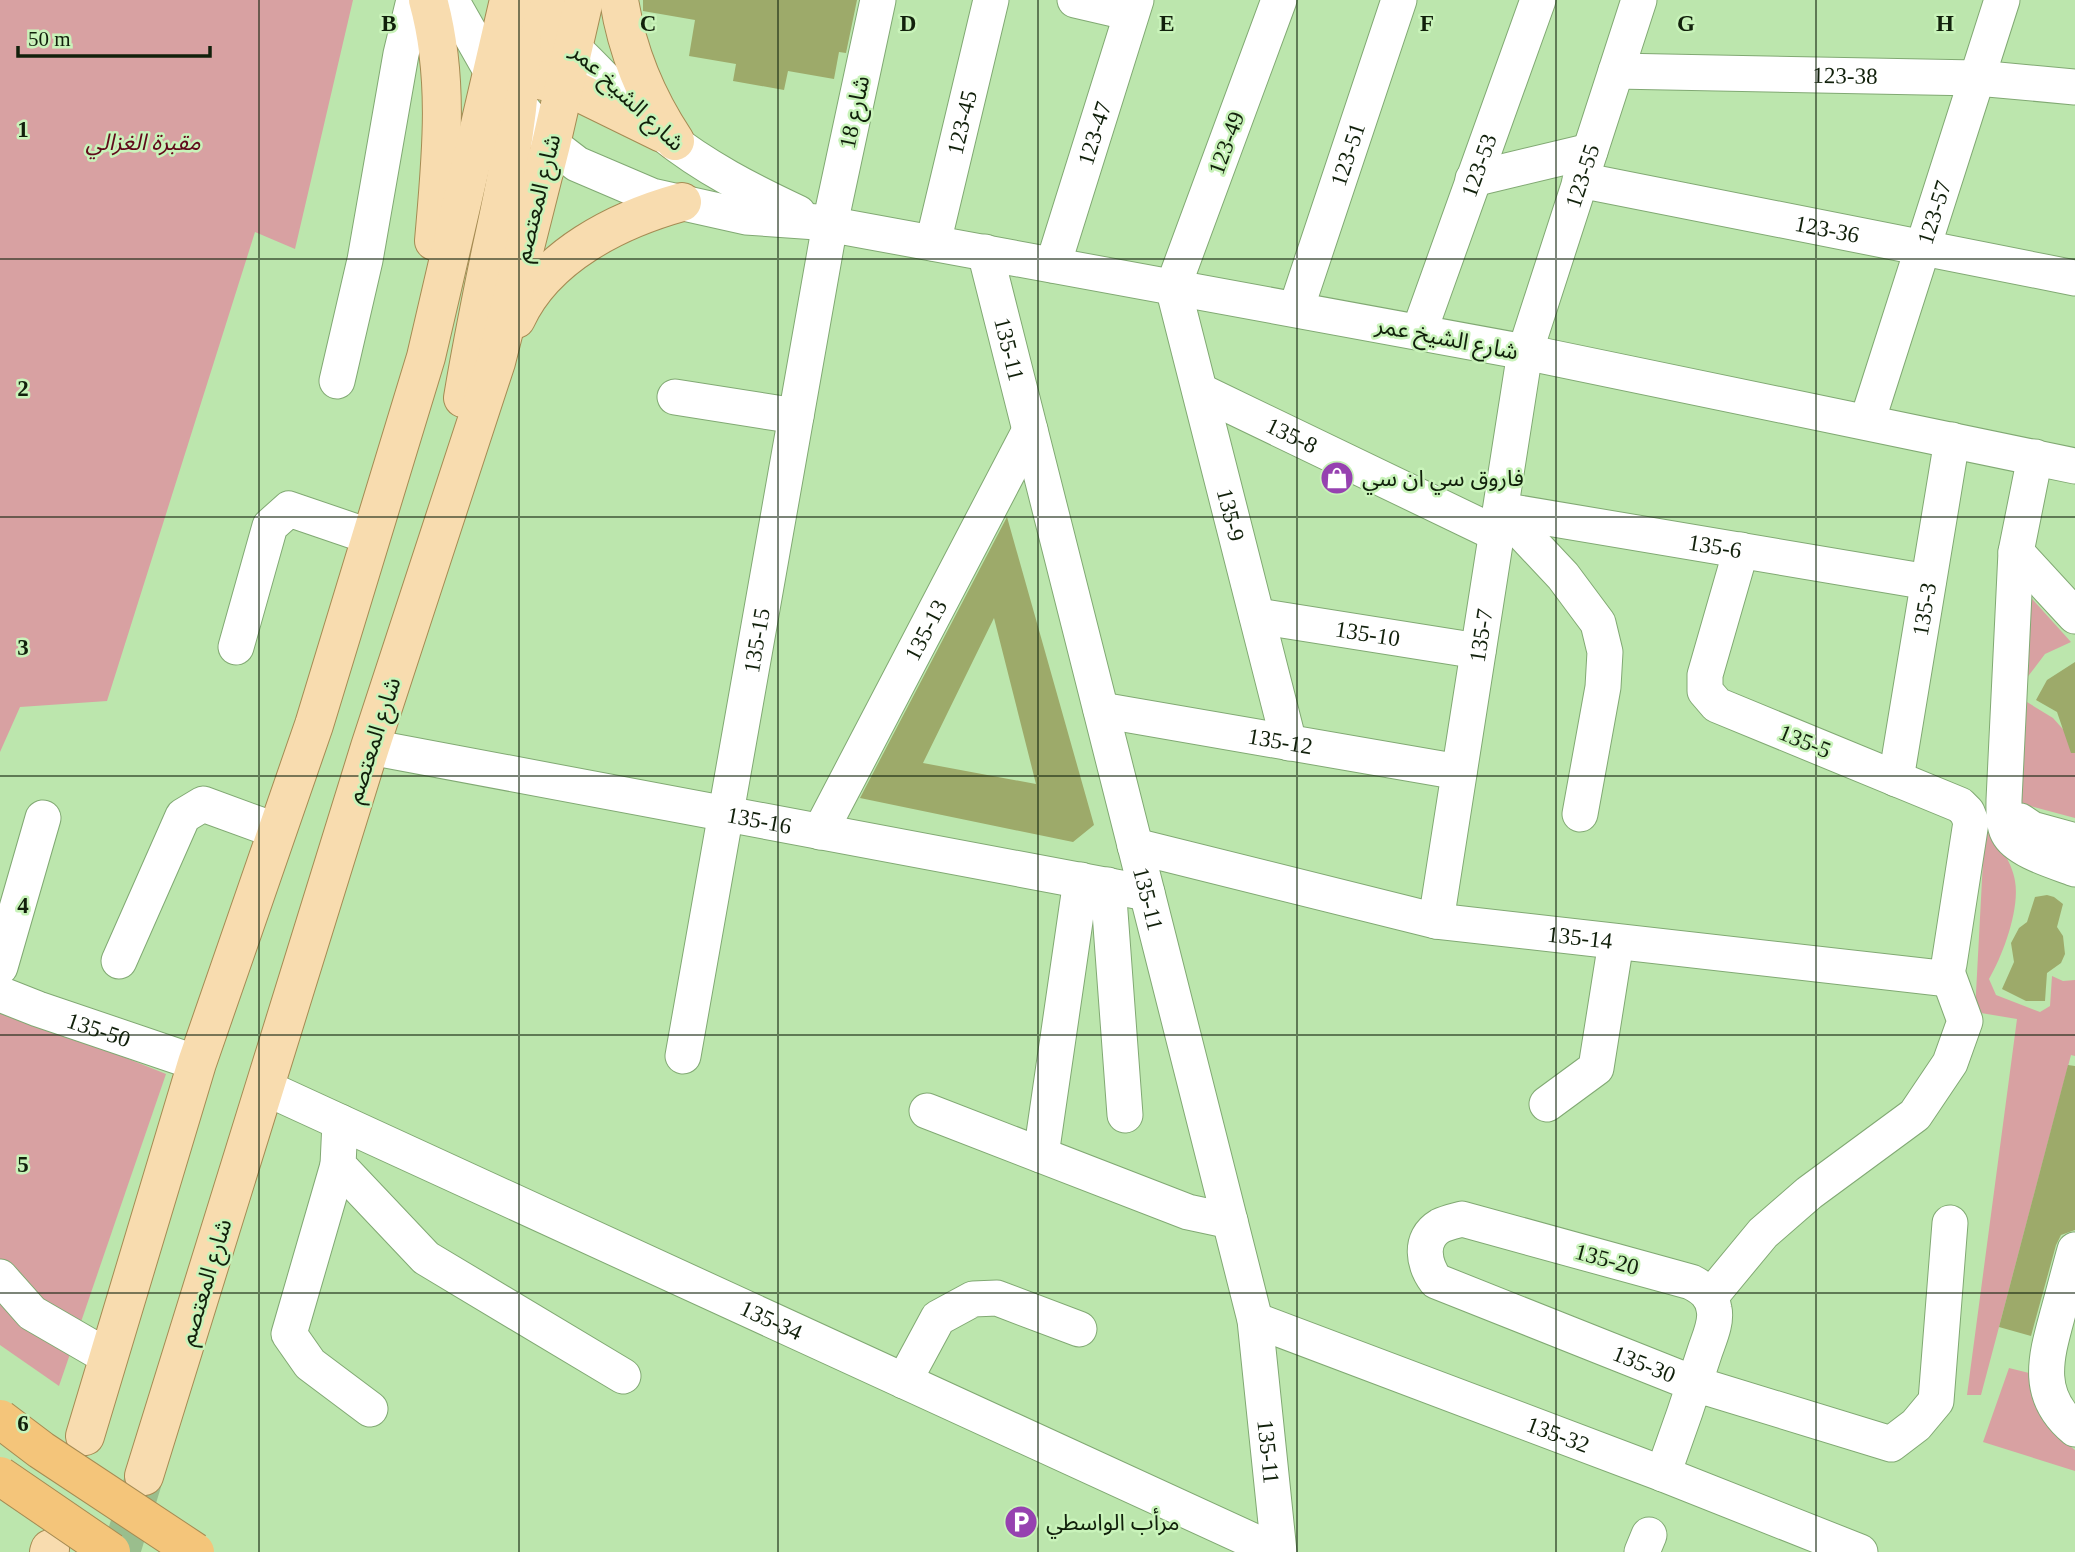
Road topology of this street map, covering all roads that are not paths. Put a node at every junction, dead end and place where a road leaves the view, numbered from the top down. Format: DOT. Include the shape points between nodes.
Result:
graph roads {
  1 [pos="414,0"];
  2 [pos="428,0"];
  3 [pos="451,0"];
  4 [pos="584,0"];
  5 [pos="620,0"];
  6 [pos="878,0"];
  7 [pos="990,0"];
  8 [pos="1075,0"];
  9 [pos="1279,0"];
  10 [pos="1399,0"];
  11 [pos="1538,0"];
  12 [pos="1639,0"];
  13 [pos="2002,0"];
  14 [pos="526,4"];
  15 [pos="1133,7"];
  16 [pos="573,46"];
  17 [pos="1616,71"];
  18 [pos="1977,78"];
  19 [pos="526,84"];
  20 [pos="2075,87"];
  21 [pos="670,140"];
  22 [pos="551,144"];
  23 [pos="1585,165"];
  24 [pos="1473,179"];
  25 [pos="682,202"];
  26 [pos="823,223"];
  27 [pos="933,243"];
  28 [pos="1922,249"];
  29 [pos="985,252"];
  30 [pos="1053,265"];
  31 [pos="2075,278"];
  32 [pos="1173,287"];
  33 [pos="1296,309"];
  34 [pos="1419,332"];
  35 [pos="1525,352"];
  36 [pos="426,357"];
  37 [pos="496,362"];
  38 [pos="337,381"];
  39 [pos="1200,391"];
  40 [pos="675,397"];
  41 [pos="796,416"];
  42 [pos="1867,422"];
  43 [pos="1030,430"];
  44 [pos="1952,440"];
  45 [pos="2035,457"];
  46 [pos="2075,466"];
  47 [pos="1499,522"];
  48 [pos="441,528"];
  49 [pos="371,537"];
  50 [pos="1741,550"];
  51 [pos="2016,552"];
  52 [pos="1928,582"];
  53 [pos="2075,616"];
  54 [pos="1257,617"];
  55 [pos="236,647"];
  56 [pos="1478,651"];
  57 [pos="1101,710"];
  58 [pos="1289,743"];
  59 [pos="370,747"];
  60 [pos="1459,772"];
  61 [pos="1896,779"];
  62 [pos="2004,800"];
  63 [pos="725,814"];
  64 [pos="1580,814"];
  65 [pos="43,818"];
  66 [pos="277,831"];
  67 [pos="820,832"];
  68 [pos="2075,841"];
  69 [pos="1135,846"];
  70 [pos="2075,869"];
  71 [pos="1095,883"];
  72 [pos="1147,893"];
  73 [pos="1436,921"];
  74 [pos="1616,942"];
  75 [pos="119,961"];
  76 [pos="0,967"];
  77 [pos="1947,972"];
  78 [pos="0,994"];
  79 [pos="683,1056"];
  80 [pos="197,1063"];
  81 [pos="266,1088"];
  82 [pos="1547,1104"];
  83 [pos="927,1111"];
  84 [pos="1125,1115"];
  85 [pos="340,1122"];
  86 [pos="1041,1155"];
  87 [pos="338,1166"];
  88 [pos="1230,1221"];
  89 [pos="1950,1223"];
  90 [pos="1425,1250"];
  91 [pos="2075,1250"];
  92 [pos="0,1277"];
  93 [pos="1710,1297"];
  94 [pos="1255,1320"];
  95 [pos="1079,1329"];
  96 [pos="108,1357"];
  97 [pos="624,1376"];
  98 [pos="904,1381"];
  99 [pos="1695,1384"];
  100 [pos="370,1409"];
  101 [pos="0,1419"];
  102 [pos="2075,1429"];
  103 [pos="85,1436"];
  104 [pos="1663,1474"];
  105 [pos="0,1476"];
  106 [pos="144,1476"];
  107 [pos="111,1552"];
  108 [pos="195,1552"];
  109 [pos="1278,1552"];
  110 [pos="1860,1552"];
  1 -- 38 [label="street"];
  2 -- 36 [label="main road" via="441,71 443,126"];
  3 -- 19 [label="street"];
  4 -- 16 [label="main road"];
  5 -- 21 [label="main road" via="635,64"];
  6 -- 26 [label="street, شارع 18"];
  7 -- 27 [label="street, 123-45"];
  8 -- 15 [label="street"];
  9 -- 32 [label="street, 123-49"];
  10 -- 33 [label="street, 123-51"];
  11 -- 24 [label="street, 123-53"];
  12 -- 17 [label="street, 123-55"];
  13 -- 18 [label="street, 123-57"];
  14 -- 16 [label="street, شارع الشيخ عمر"];
  14 -- 19 [label="main road" via="521,19"];
  15 -- 30 [label="street, 123-47"];
  16 -- 19 [label="main road"];
  16 -- 21 [label="street, شارع الشيخ عمر"];
  17 -- 18 [label="street, 123-38"];
  17 -- 23 [label="street, 123-55"];
  18 -- 20 [label="street, 123-38"];
  18 -- 28 [label="street, 123-57"];
  19 -- 21 [label="main road"];
  19 -- 22 [label="main road"];
  19 -- 36 [label="main road"];
  19 -- 48 [label="main road" via="474,331"];
  21 -- 26 [label="street, شارع الشيخ عمر" via="760,195"];
  22 -- 25 [label="street, شارع الشيخ عمر" via="577,164 652,196"];
  22 -- 37 [label="main road, شارع المعتصم"];
  23 -- 24 [label="street"];
  23 -- 28 [label="street, 123-36"];
  23 -- 35 [label="street, 123-55"];
  24 -- 34 [label="street, 123-53"];
  25 -- 26 [label="street, شارع الشيخ عمر" via="746,216"];
  25 -- 37 [label="main road" via="607,230 549,271 522,305"];
  26 -- 27 [label="street, شارع الشيخ عمر"];
  26 -- 41 [label="street, 135-15"];
  27 -- 29 [label="street, شارع الشيخ عمر"];
  28 -- 31 [label="street, 123-36"];
  28 -- 42 [label="street, 123-57"];
  29 -- 30 [label="street, شارع الشيخ عمر"];
  29 -- 43 [label="street, 135-11"];
  30 -- 32 [label="street, شارع الشيخ عمر"];
  32 -- 33 [label="street, شارع الشيخ عمر"];
  32 -- 39 [label="street, 135-9"];
  33 -- 34 [label="street, شارع الشيخ عمر"];
  34 -- 35 [label="street, شارع الشيخ عمر"];
  35 -- 42 [label="street, شارع الشيخ عمر"];
  35 -- 47 [label="street, 135-7"];
  36 -- 49 [label="main road"];
  37 -- 48 [label="main road, شارع المعتصم"];
  39 -- 47 [label="street, 135-8"];
  39 -- 54 [label="street, 135-9"];
  40 -- 41 [label="street"];
  41 -- 63 [label="street, 135-15"];
  42 -- 44 [label="street, شارع الشيخ عمر"];
  43 -- 57 [label="street, 135-11"];
  43 -- 67 [label="street, 135-13"];
  44 -- 45 [label="street, شارع الشيخ عمر"];
  44 -- 52 [label="street, 135-3"];
  45 -- 46 [label="street, شارع الشيخ عمر"];
  45 -- 51 [label="street"];
  47 -- 50 [label="street, 135-6"];
  47 -- 56 [label="street, 135-7"];
  47 -- 64 [label="street" via="1563,576 1598,623 1605,652 1604,687"];
  48 -- 59 [label="main road, شارع المعتصم"];
  49 -- 55 [label="street" via="289,509 270,526"];
  49 -- 66 [label="main road"];
  50 -- 52 [label="street, 135-6"];
  50 -- 61 [label="street, 135-5" via="1705,675 1705,691 1717,705"];
  51 -- 53 [label="street"];
  51 -- 62 [label="street"];
  52 -- 61 [label="street, 135-3"];
  54 -- 56 [label="street, 135-10"];
  54 -- 58 [label="street, 135-9"];
  56 -- 60 [label="street, 135-7"];
  57 -- 58 [label="street, 135-12"];
  57 -- 69 [label="street, 135-11"];
  58 -- 60 [label="street, 135-12"];
  59 -- 63 [label="street, 135-16"];
  59 -- 81 [label="main road, شارع المعتصم"];
  60 -- 73 [label="street, 135-7"];
  61 -- 77 [label="street, 135-5" via="1959,805 1971,822"];
  62 -- 68 [label="street" via="2024,825"];
  62 -- 70 [label="street" via="2009,835 2023,848"];
  63 -- 67 [label="street, 135-16"];
  63 -- 79 [label="street, 135-15"];
  65 -- 76 [label="street"];
  66 -- 75 [label="street" via="203,804 183,816"];
  66 -- 80 [label="main road"];
  67 -- 71 [label="street, 135-16"];
  69 -- 72 [label="street, 135-11"];
  69 -- 73 [label="street, 135-14"];
  71 -- 72 [label="street, 135-16"];
  71 -- 84 [label="street"];
  71 -- 86 [label="street"];
  72 -- 88 [label="street, 135-11"];
  73 -- 74 [label="street, 135-14"];
  74 -- 77 [label="street, 135-14" via="1936,979"];
  74 -- 82 [label="street" via="1596,1068"];
  77 -- 93 [label="street" via="1965,1021 1950,1063 1915,1115 1763,1233"];
  78 -- 80 [label="street, 135-50"];
  80 -- 96 [label="main road"];
  81 -- 85 [label="street, 135-34"];
  81 -- 106 [label="main road, شارع المعتصم"];
  83 -- 86 [label="street"];
  85 -- 87 [label="street"];
  85 -- 98 [label="street, 135-34"];
  86 -- 88 [label="street" via="1188,1212"];
  87 -- 97 [label="street" via="426,1258"];
  87 -- 100 [label="street" via="289,1335 310,1364"];
  88 -- 94 [label="street, 135-11"];
  89 -- 99 [label="street, 135-30" via="1936,1401 1916,1425 1891,1444"];
  90 -- 93 [label="street, 135-20" via="1440,1226 1462,1219 1691,1282"];
  90 -- 99 [label="street, 135-30" via="1427,1268 1436,1281"];
  91 -- 102 [label="street" via="2046,1365 2050,1395"];
  92 -- 96 [label="street" via="32,1313"];
  93 -- 99 [label="street" via="1715,1311"];
  94 -- 104 [label="street, 135-32"];
  94 -- 109 [label="street, 135-11"];
  95 -- 98 [label="street" via="998,1298 973,1298 938,1318"];
  96 -- 103 [label="main road"];
  98 -- 109 [label="street, 135-34"];
  99 -- 104 [label="street"];
  101 -- 108 [label="highway, bridge"];
  104 -- 110 [label="street, 135-32"];
  105 -- 107 [label="highway, bridge"];
}
